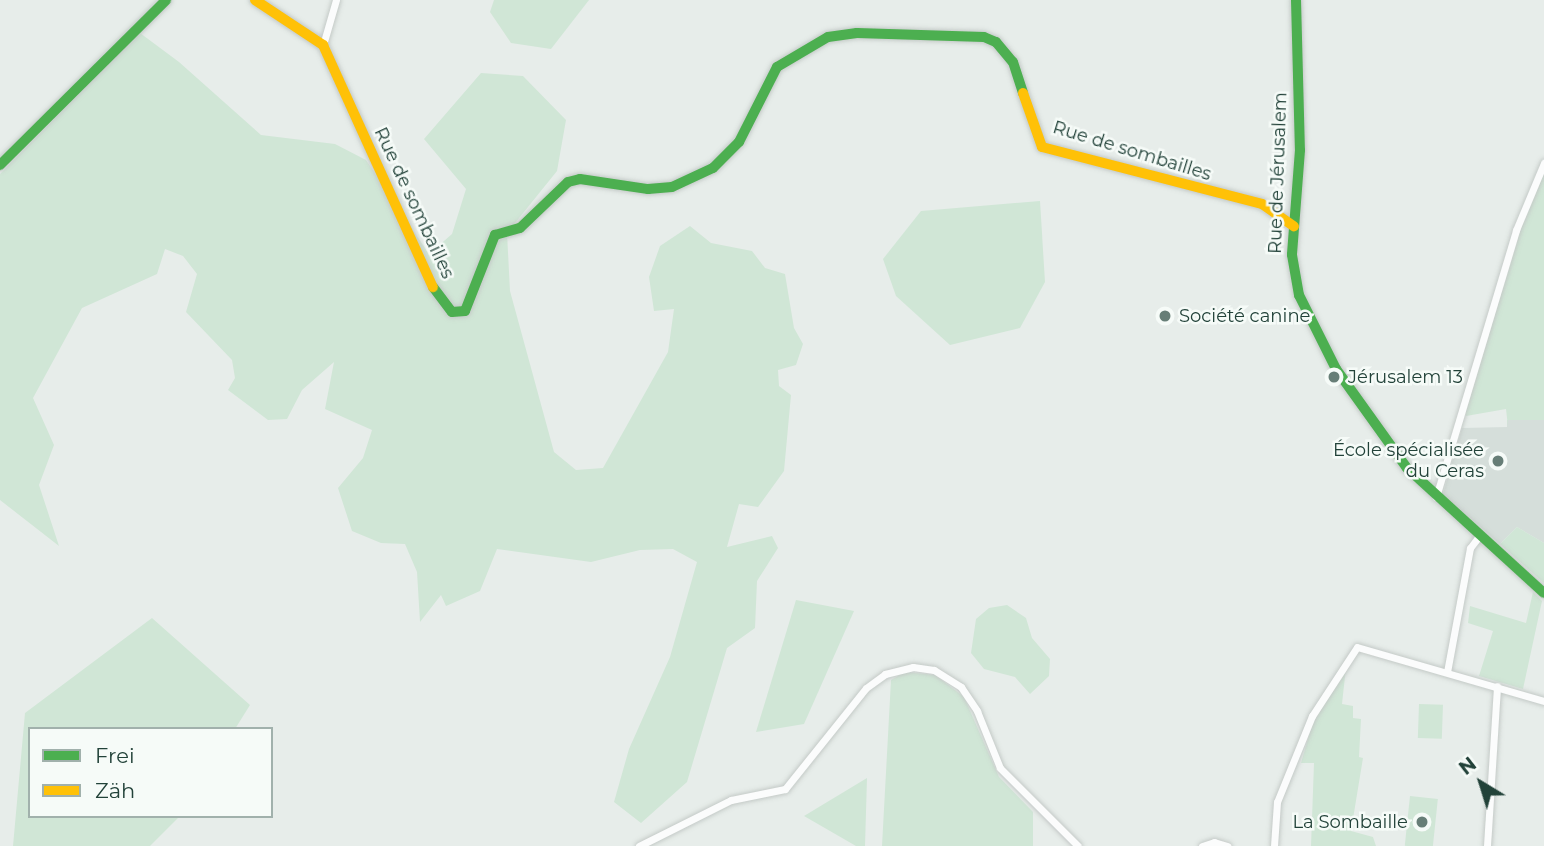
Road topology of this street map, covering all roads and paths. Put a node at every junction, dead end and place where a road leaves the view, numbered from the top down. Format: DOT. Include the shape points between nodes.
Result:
graph roads {
  1 [pos="166,0"];
  2 [pos="255,0"];
  3 [pos="336,0"];
  4 [pos="1296,0"];
  5 [pos="323,46"];
  6 [pos="1544,163"];
  7 [pos="0,165"];
  8 [pos="1294,226"];
  9 [pos="1436,497"];
  10 [pos="1479,536"];
  11 [pos="1544,593"];
  12 [pos="1447,672"];
  13 [pos="1497,686"];
  14 [pos="1544,701"];
  15 [pos="639,846"];
  16 [pos="1079,846"];
  17 [pos="1202,846"];
  18 [pos="1227,846"];
  19 [pos="1274,846"];
  20 [pos="1487,846"];
  1 -- 7 [label="street"];
  2 -- 5 [label="street"];
  3 -- 5 [label="street"];
  4 -- 8 [label="street, Rue de Jérusalem" via="1300,150"];
  5 -- 8 [label="street, Rue de sombailles" via="429,279 452,312 465,310 471,303 495,235 520,228 568,182 580,179 648,189 671,187 713,169 739,142 777,67 820,40 857,33 984,37 996,42 1013,62 1042,147 1262,204"];
  6 -- 9 [label="street" via="1516,230"];
  8 -- 9 [label="street, Rue de Jérusalem" via="1293,276 1320,341 1397,455"];
  9 -- 10 [label="street, Rue de Jérusalem"];
  10 -- 11 [label="street, Rue de Jérusalem"];
  10 -- 12 [label="street" via="1470,548"];
  12 -- 13 [label="street"];
  12 -- 19 [label="street" via="1366,646 1353,650 1316,708 1279,795"];
  13 -- 14 [label="street"];
  13 -- 20 [label="street"];
  15 -- 16 [label="street" via="731,800 785,789 866,688 885,674 913,667 934,670 961,687 977,711 1000,768"];
  17 -- 18 [label="street" via="1214,842"];
}
